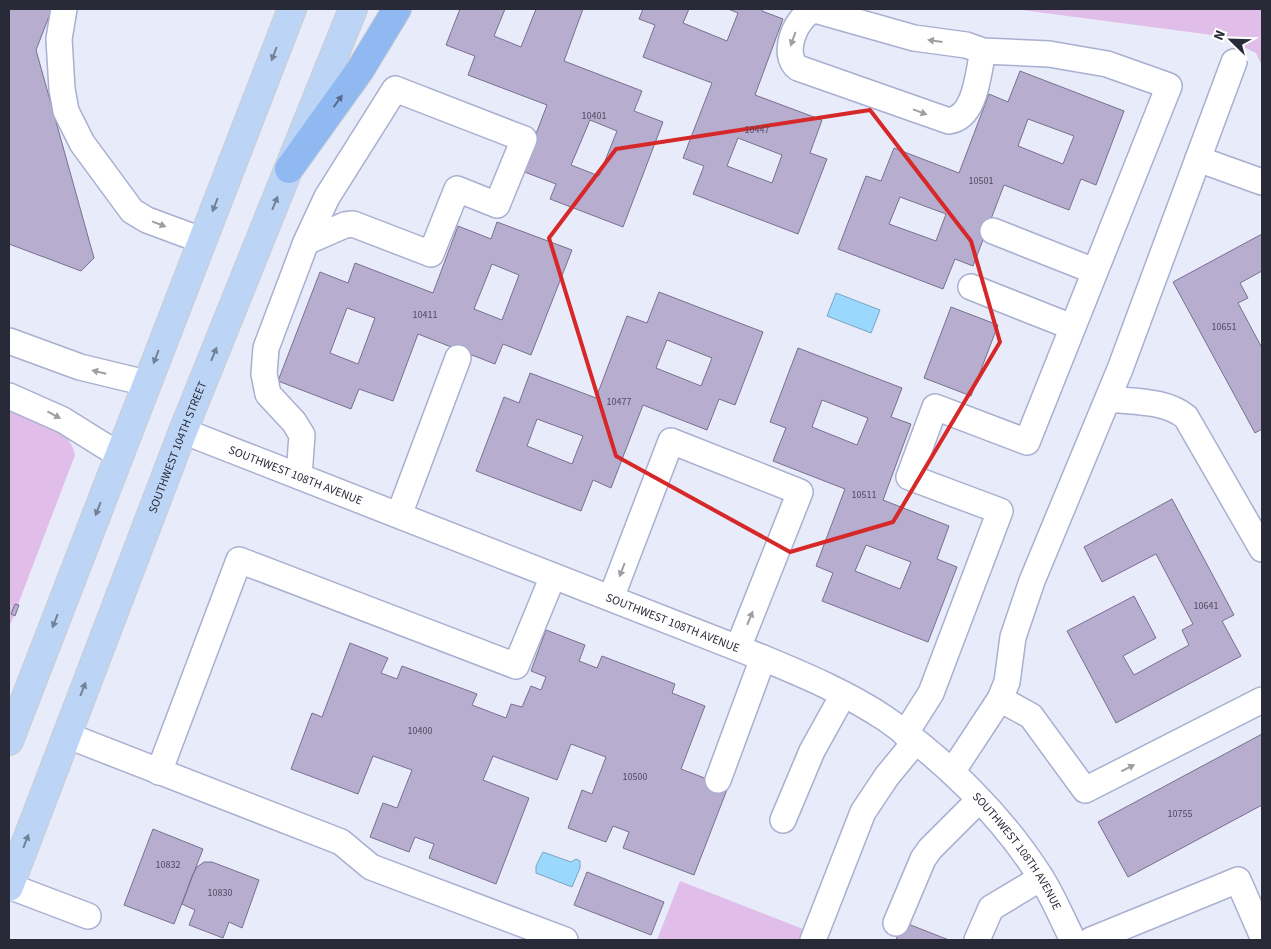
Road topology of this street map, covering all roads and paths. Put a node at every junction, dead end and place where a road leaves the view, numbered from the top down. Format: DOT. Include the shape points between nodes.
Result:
graph roads {
  1 [pos="64,9"];
  2 [pos="292,9"];
  3 [pos="397,9"];
  4 [pos="349,18"];
  5 [pos="983,51"];
  6 [pos="1234,62"];
  7 [pos="1198,159"];
  8 [pos="289,169"];
  9 [pos="1262,182"];
  10 [pos="993,231"];
  11 [pos="201,240"];
  12 [pos="306,242"];
  13 [pos="1094,270"];
  14 [pos="971,287"];
  15 [pos="1072,327"];
  16 [pos="9,341"];
  17 [pos="458,358"];
  18 [pos="146,383"];
  19 [pos="9,396"];
  20 [pos="1108,399"];
  21 [pos="183,431"];
  22 [pos="119,455"];
  23 [pos="299,476"];
  24 [pos="399,516"];
  25 [pos="1262,549"];
  26 [pos="553,576"];
  27 [pos="611,598"];
  28 [pos="738,648"];
  29 [pos="763,658"];
  30 [pos="842,695"];
  31 [pos="1000,698"];
  32 [pos="1262,700"];
  33 [pos="66,735"];
  34 [pos="910,738"];
  35 [pos="9,741"];
  36 [pos="159,772"];
  37 [pos="952,772"];
  38 [pos="718,780"];
  39 [pos="978,800"];
  40 [pos="783,820"];
  41 [pos="1041,878"];
  42 [pos="9,886"];
  43 [pos="88,916"];
  44 [pos="896,923"];
  45 [pos="1262,935"];
  46 [pos="819,939"];
  47 [pos="566,940"];
  48 [pos="977,940"];
  49 [pos="1073,940"];
  50 [pos="1091,940"];
  1 -- 11 [label="street, one-way" via="59,63 66,111 82,143 122,200 140,216"];
  2 -- 11 [label="main road, one-way"];
  8 -- 3 [label="highway, one-way" via="360,70"];
  4 -- 8 [label="main road, SOUTHWEST 104TH STREET"];
  5 -- 5 [label="street, one-way" via="966,45 914,38 815,10 802,19 790,46 794,65 806,71 949,121 960,116 970,105"];
  5 -- 13 [label="street" via="1086,59 1124,68 1169,86"];
  6 -- 7 [label="street"];
  7 -- 9 [label="street"];
  7 -- 20 [label="street"];
  21 -- 8 [label="main road, SOUTHWEST 104TH STREET, one-way"];
  10 -- 13 [label="street"];
  11 -- 18 [label="main road, one-way"];
  12 -- 12 [label="street" via="327,197 395,89 524,139 497,205 457,189 431,254 354,224 340,226"];
  12 -- 23 [label="street" via="273,326 263,366 268,394 302,435"];
  13 -- 15 [label="street"];
  14 -- 15 [label="street"];
  15 -- 34 [label="street" via="1027,442 935,407 909,477 1000,512 931,693"];
  18 -- 16 [label="street, one-way" via="80,367"];
  17 -- 24 [label="street"];
  18 -- 22 [label="main road"];
  19 -- 22 [label="street, one-way" via="62,420"];
  20 -- 25 [label="street" via="1162,405 1186,417"];
  20 -- 31 [label="street" via="1032,581 1012,637 1007,682"];
  21 -- 23 [label="street, SOUTHWEST 108TH AVENUE"];
  33 -- 21 [label="main road, SOUTHWEST 104TH STREET, one-way"];
  22 -- 35 [label="main road, one-way"];
  23 -- 24 [label="street, SOUTHWEST 108TH AVENUE"];
  24 -- 26 [label="street, SOUTHWEST 108TH AVENUE"];
  26 -- 27 [label="street, SOUTHWEST 108TH AVENUE"];
  26 -- 36 [label="street" via="516,666 240,560"];
  27 -- 28 [label="street, SOUTHWEST 108TH AVENUE"];
  28 -- 27 [label="street, one-way" via="800,492 671,441"];
  28 -- 29 [label="street, SOUTHWEST 108TH AVENUE"];
  29 -- 30 [label="street, SOUTHWEST 108TH AVENUE"];
  29 -- 38 [label="street"];
  30 -- 34 [label="street, SOUTHWEST 108TH AVENUE" via="885,719"];
  30 -- 40 [label="street" via="812,750"];
  31 -- 32 [label="street, one-way" via="1031,716 1085,790"];
  31 -- 37 [label="street"];
  33 -- 36 [label="street"];
  42 -- 33 [label="main road, SOUTHWEST 104TH STREET, one-way"];
  34 -- 37 [label="street, SOUTHWEST 108TH AVENUE"];
  34 -- 46 [label="street" via="863,812"];
  36 -- 47 [label="street" via="341,842 372,866"];
  37 -- 39 [label="street, SOUTHWEST 108TH AVENUE"];
  39 -- 41 [label="street, SOUTHWEST 108TH AVENUE" via="1010,834"];
  39 -- 44 [label="street" via="923,859"];
  41 -- 48 [label="street" via="990,908"];
  41 -- 49 [label="street, SOUTHWEST 108TH AVENUE"];
  42 -- 43 [label="street"];
  45 -- 50 [label="street" via="1238,880"];
}
